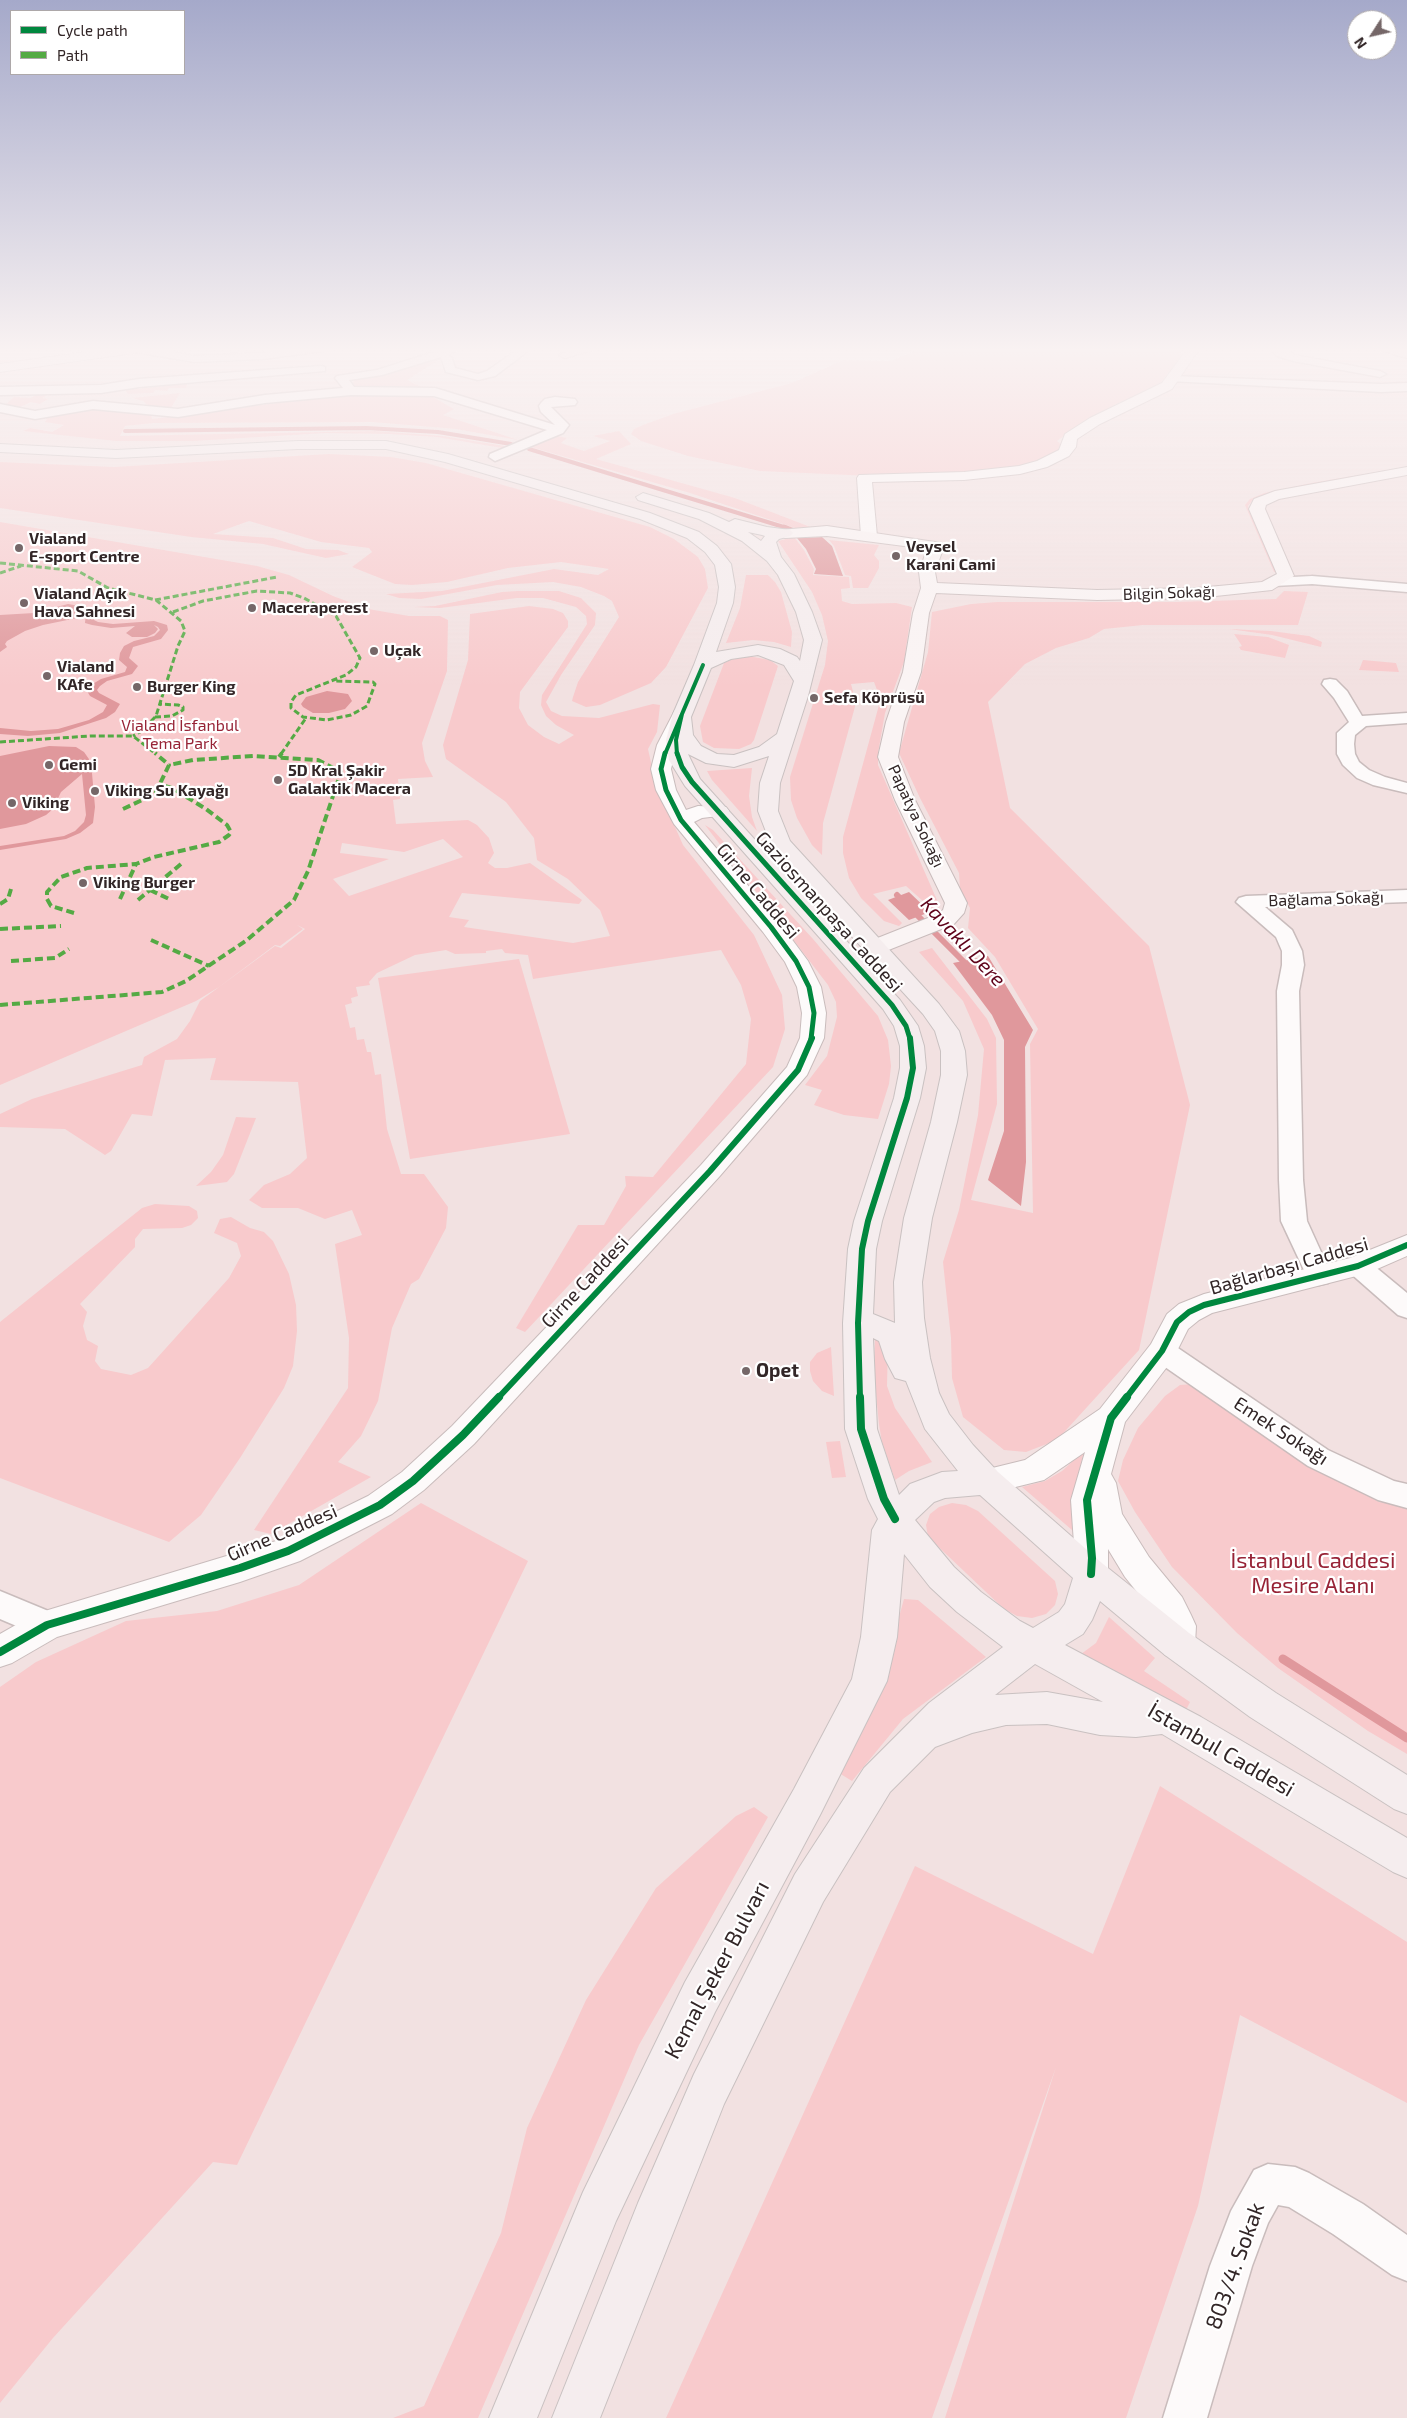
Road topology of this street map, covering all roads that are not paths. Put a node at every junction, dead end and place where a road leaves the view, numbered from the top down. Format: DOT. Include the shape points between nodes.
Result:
graph roads {
  1 [pos="458,461"];
  2 [pos="511,461"];
  3 [pos="1048,461"];
  4 [pos="522,464"];
  5 [pos="1407,464"];
  6 [pos="1407,471"];
  7 [pos="628,492"];
  8 [pos="1245,495"];
  9 [pos="682,509"];
  10 [pos="785,532"];
  11 [pos="869,536"];
  12 [pos="773,558"];
  13 [pos="1269,575"];
  14 [pos="1297,582"];
  15 [pos="929,588"];
  16 [pos="1407,588"];
  17 [pos="1407,596"];
  18 [pos="703,665"];
  19 [pos="803,681"];
  20 [pos="1330,684"];
  21 [pos="682,714"];
  22 [pos="1407,718"];
  23 [pos="1358,723"];
  24 [pos="785,737"];
  25 [pos="1407,788"];
  26 [pos="719,811"];
  27 [pos="681,820"];
  28 [pos="1407,896"];
  29 [pos="882,945"];
  30 [pos="1407,1245"];
  31 [pos="1358,1266"];
  32 [pos="1319,1276"];
  33 [pos="1407,1308"];
  34 [pos="858,1323"];
  35 [pos="1162,1351"];
  36 [pos="924,1392"];
  37 [pos="1111,1418"];
  38 [pos="1097,1469"];
  39 [pos="987,1481"];
  40 [pos="1407,1496"];
  41 [pos="894,1519"];
  42 [pos="1091,1574"];
  43 [pos="0,1604"];
  44 [pos="47,1625"];
  45 [pos="1177,1644"];
  46 [pos="1032,1646"];
  47 [pos="0,1652"];
  48 [pos="1166,1717"];
  49 [pos="915,1741"];
  50 [pos="1407,1796"];
  51 [pos="1407,1859"];
  52 [pos="1407,2260"];
  53 [pos="513,2418"];
  54 [pos="576,2418"];
  55 [pos="1186,2418"];
  1 -- 18 [label="main road, Gaziosmanpaşa Caddesi" via="645,516 693,535 711,549 723,564 727,587 725,603"];
  2 -- 4 [label="main road"];
  3 -- 11 [label="street" via="1014,471 964,476 864,478"];
  5 -- 8 [label="main road" via="1312,478"];
  6 -- 13 [label="main road" via="1275,495 1259,502 1257,508 1286,576"];
  7 -- 9 [label="main road, Gaziosmanpaşa Caddesi"];
  9 -- 10 [label="main road" via="749,528"];
  9 -- 12 [label="main road, Gaziosmanpaşa Caddesi" via="718,522 748,538"];
  10 -- 11 [label="main road"];
  10 -- 12 [label="main road" via="768,542"];
  11 -- 15 [label="main road, Papatya Sokağı" via="936,546 927,572"];
  12 -- 19 [label="main road, Gaziosmanpaşa Caddesi" via="786,574 813,640"];
  13 -- 14 [label="street, Bilgin Sokağı"];
  13 -- 15 [label="main road, Bilgin Sokağı" via="1266,587 1145,595 1060,595"];
  14 -- 16 [label="street, Bilgin Sokağı" via="1312,580"];
  14 -- 17 [label="street" via="1312,587"];
  15 -- 29 [label="main road, Papatya Sokağı" via="921,613 912,672 892,731 888,757 905,800 956,903 953,913 946,919"];
  18 -- 19 [label="main road" via="727,654 758,650 791,661"];
  18 -- 21 [label="main road, Gaziosmanpaşa Caddesi"];
  19 -- 24 [label="main road, Gaziosmanpaşa Caddesi"];
  20 -- 23 [label="street" via="1341,695"];
  21 -- 24 [label="main road" via="687,744 713,759 734,761 746,758"];
  21 -- 26 [label="main road, Gaziosmanpaşa Caddesi" via="676,740 678,760 692,782"];
  21 -- 27 [label="street, Girne Caddesi" via="666,745 661,769 666,790"];
  22 -- 23 [label="street"];
  23 -- 25 [label="street" via="1346,733 1346,754 1352,765 1378,781"];
  24 -- 29 [label="main road, Gaziosmanpaşa Caddesi" via="770,783 768,811 780,842"];
  26 -- 27 [label="street" via="698,812"];
  26 -- 34 [label="main road, Gaziosmanpaşa Caddesi" via="892,1005 906,1026 912,1046 913,1068 907,1098 862,1248"];
  27 -- 44 [label="street, Girne Caddesi" via="771,927 796,961 809,987 814,1013 812,1038 798,1070 710,1171 462,1435 413,1481 380,1505 288,1550"];
  28 -- 32 [label="street, Bağlama Sokağı" via="1246,902 1285,934 1292,951 1288,991 1294,1221"];
  29 -- 36 [label="main road, Gaziosmanpaşa Caddesi" via="939,1019 953,1050 954,1075 918,1218 908,1282 909,1318"];
  30 -- 31 [label="street, Bağlarbaşı Caddesi"];
  31 -- 32 [label="street, Bağlarbaşı Caddesi"];
  31 -- 33 [label="street"];
  32 -- 35 [label="street, Bağlarbaşı Caddesi" via="1246,1293 1189,1312 1177,1322"];
  34 -- 36 [label="main road" via="892,1334 900,1359"];
  34 -- 41 [label="main road, Gaziosmanpaşa Caddesi" via="861,1429 884,1499"];
  35 -- 37 [label="street, Bağlarbaşı Caddesi"];
  35 -- 40 [label="street, Emek Sokağı" via="1318,1458 1388,1492"];
  36 -- 39 [label="main road, Gaziosmanpaşa Caddesi" via="936,1420"];
  37 -- 38 [label="street"];
  37 -- 39 [label="street" via="1033,1471"];
  38 -- 42 [label="street" via="1087,1500"];
  38 -- 45 [label="street" via="1106,1517 1137,1567 1170,1607 1179,1626"];
  39 -- 41 [label="main road" via="942,1485 922,1493"];
  39 -- 42 [label="main road, Gaziosmanpaşa Caddesi"];
  41 -- 46 [label="main road, İstanbul Caddesi" via="968,1602"];
  41 -- 53 [label="main road, Kemal Şeker Bulvarı" via="886,1540 885,1589 869,1681 700,1997 599,2208"];
  42 -- 45 [label="main road"];
  42 -- 46 [label="main road" via="1080,1610 1071,1623"];
  43 -- 44 [label="street"];
  44 -- 47 [label="street, Girne Caddesi"];
  45 -- 50 [label="main road" via="1263,1705"];
  46 -- 48 [label="main road, İstanbul Caddesi"];
  46 -- 49 [label="main road" via="942,1715"];
  48 -- 49 [label="main road" via="1136,1720 1100,1718 1047,1708 1006,1709 968,1717"];
  48 -- 51 [label="main road, İstanbul Caddesi"];
  49 -- 54 [label="main road" via="877,1780 864,1799 809,1888 766,1970 705,2097"];
  52 -- 55 [label="street, 803/4. Sokak" via="1295,2187 1268,2184 1252,2211 1231,2266"];
}
